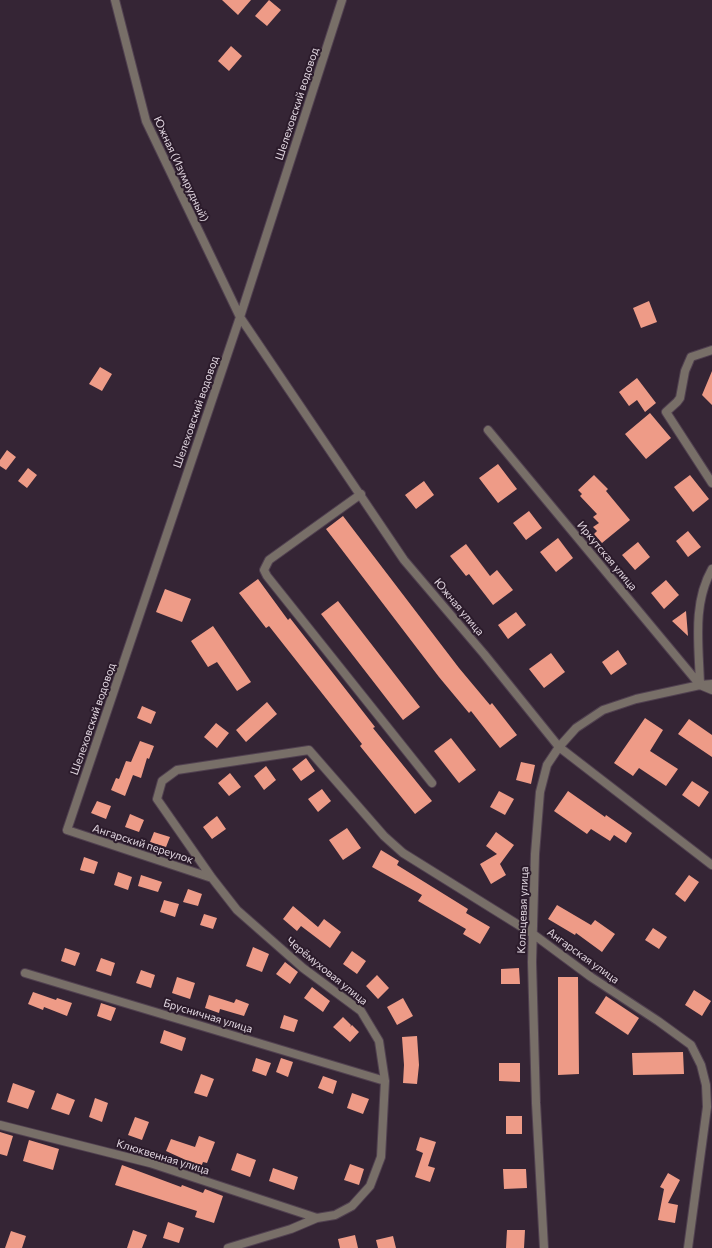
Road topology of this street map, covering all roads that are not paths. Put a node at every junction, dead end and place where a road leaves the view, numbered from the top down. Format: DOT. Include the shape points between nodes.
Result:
graph roads {
  1 [pos="115,0"];
  2 [pos="336,0"];
  3 [pos="342,0"];
  4 [pos="338,12"];
  5 [pos="240,317"];
  6 [pos="712,350"];
  7 [pos="488,430"];
  8 [pos="712,483"];
  9 [pos="361,494"];
  10 [pos="712,569"];
  11 [pos="712,684"];
  12 [pos="700,685"];
  13 [pos="712,690"];
  14 [pos="559,747"];
  15 [pos="309,750"];
  16 [pos="432,783"];
  17 [pos="67,830"];
  18 [pos="712,865"];
  19 [pos="212,878"];
  20 [pos="533,934"];
  21 [pos="25,973"];
  22 [pos="384,1081"];
  23 [pos="709,1085"];
  24 [pos="0,1125"];
  25 [pos="317,1218"];
  26 [pos="228,1248"];
  27 [pos="544,1248"];
  28 [pos="688,1248"];
  1 -- 5 [label="street, Южная (Изумрудный)" via="146,122"];
  2 -- 4 [label="street"];
  3 -- 4 [label="street, Шелеховский водовод"];
  4 -- 5 [label="street, Шелеховский водовод"];
  5 -- 9 [label="street, Южная улица"];
  5 -- 17 [label="street, Шелеховский водовод"];
  6 -- 8 [label="street" via="691,357 684,370 680,398 666,412"];
  7 -- 12 [label="street, Иркутская улица"];
  9 -- 14 [label="street, Южная улица" via="404,560"];
  9 -- 16 [label="street" via="270,560 264,570"];
  10 -- 12 [label="street" via="705,582 698,614"];
  11 -- 12 [label="street, Кольцевая улица"];
  12 -- 13 [label="street, Иркутская улица"];
  12 -- 14 [label="street, Кольцевая улица" via="636,699 603,710 576,728"];
  14 -- 18 [label="street, Южная улица"];
  14 -- 20 [label="street, Кольцевая улица" via="547,765 540,792"];
  15 -- 19 [label="street, Черёмуховая улица" via="177,770 162,781 157,799"];
  15 -- 20 [label="street, Ангарская улица" via="384,836 404,853"];
  17 -- 19 [label="street, Ангарский переулок"];
  19 -- 22 [label="street, Черёмуховая улица" via="249,921 303,968 361,1011 379,1041"];
  20 -- 23 [label="street, Ангарская улица" via="691,1045"];
  20 -- 27 [label="street, Кольцевая улица" via="536,1102"];
  21 -- 22 [label="street, Брусничная улица"];
  22 -- 25 [label="street, Черёмуховая улица" via="381,1157 370,1186 352,1206 335,1215"];
  23 -- 28 [label="street, Ангарская улица"];
  24 -- 25 [label="street, Клюквенная улица" via="150,1163"];
  25 -- 26 [label="street, Черёмуховая улица" via="291,1229"];
}
